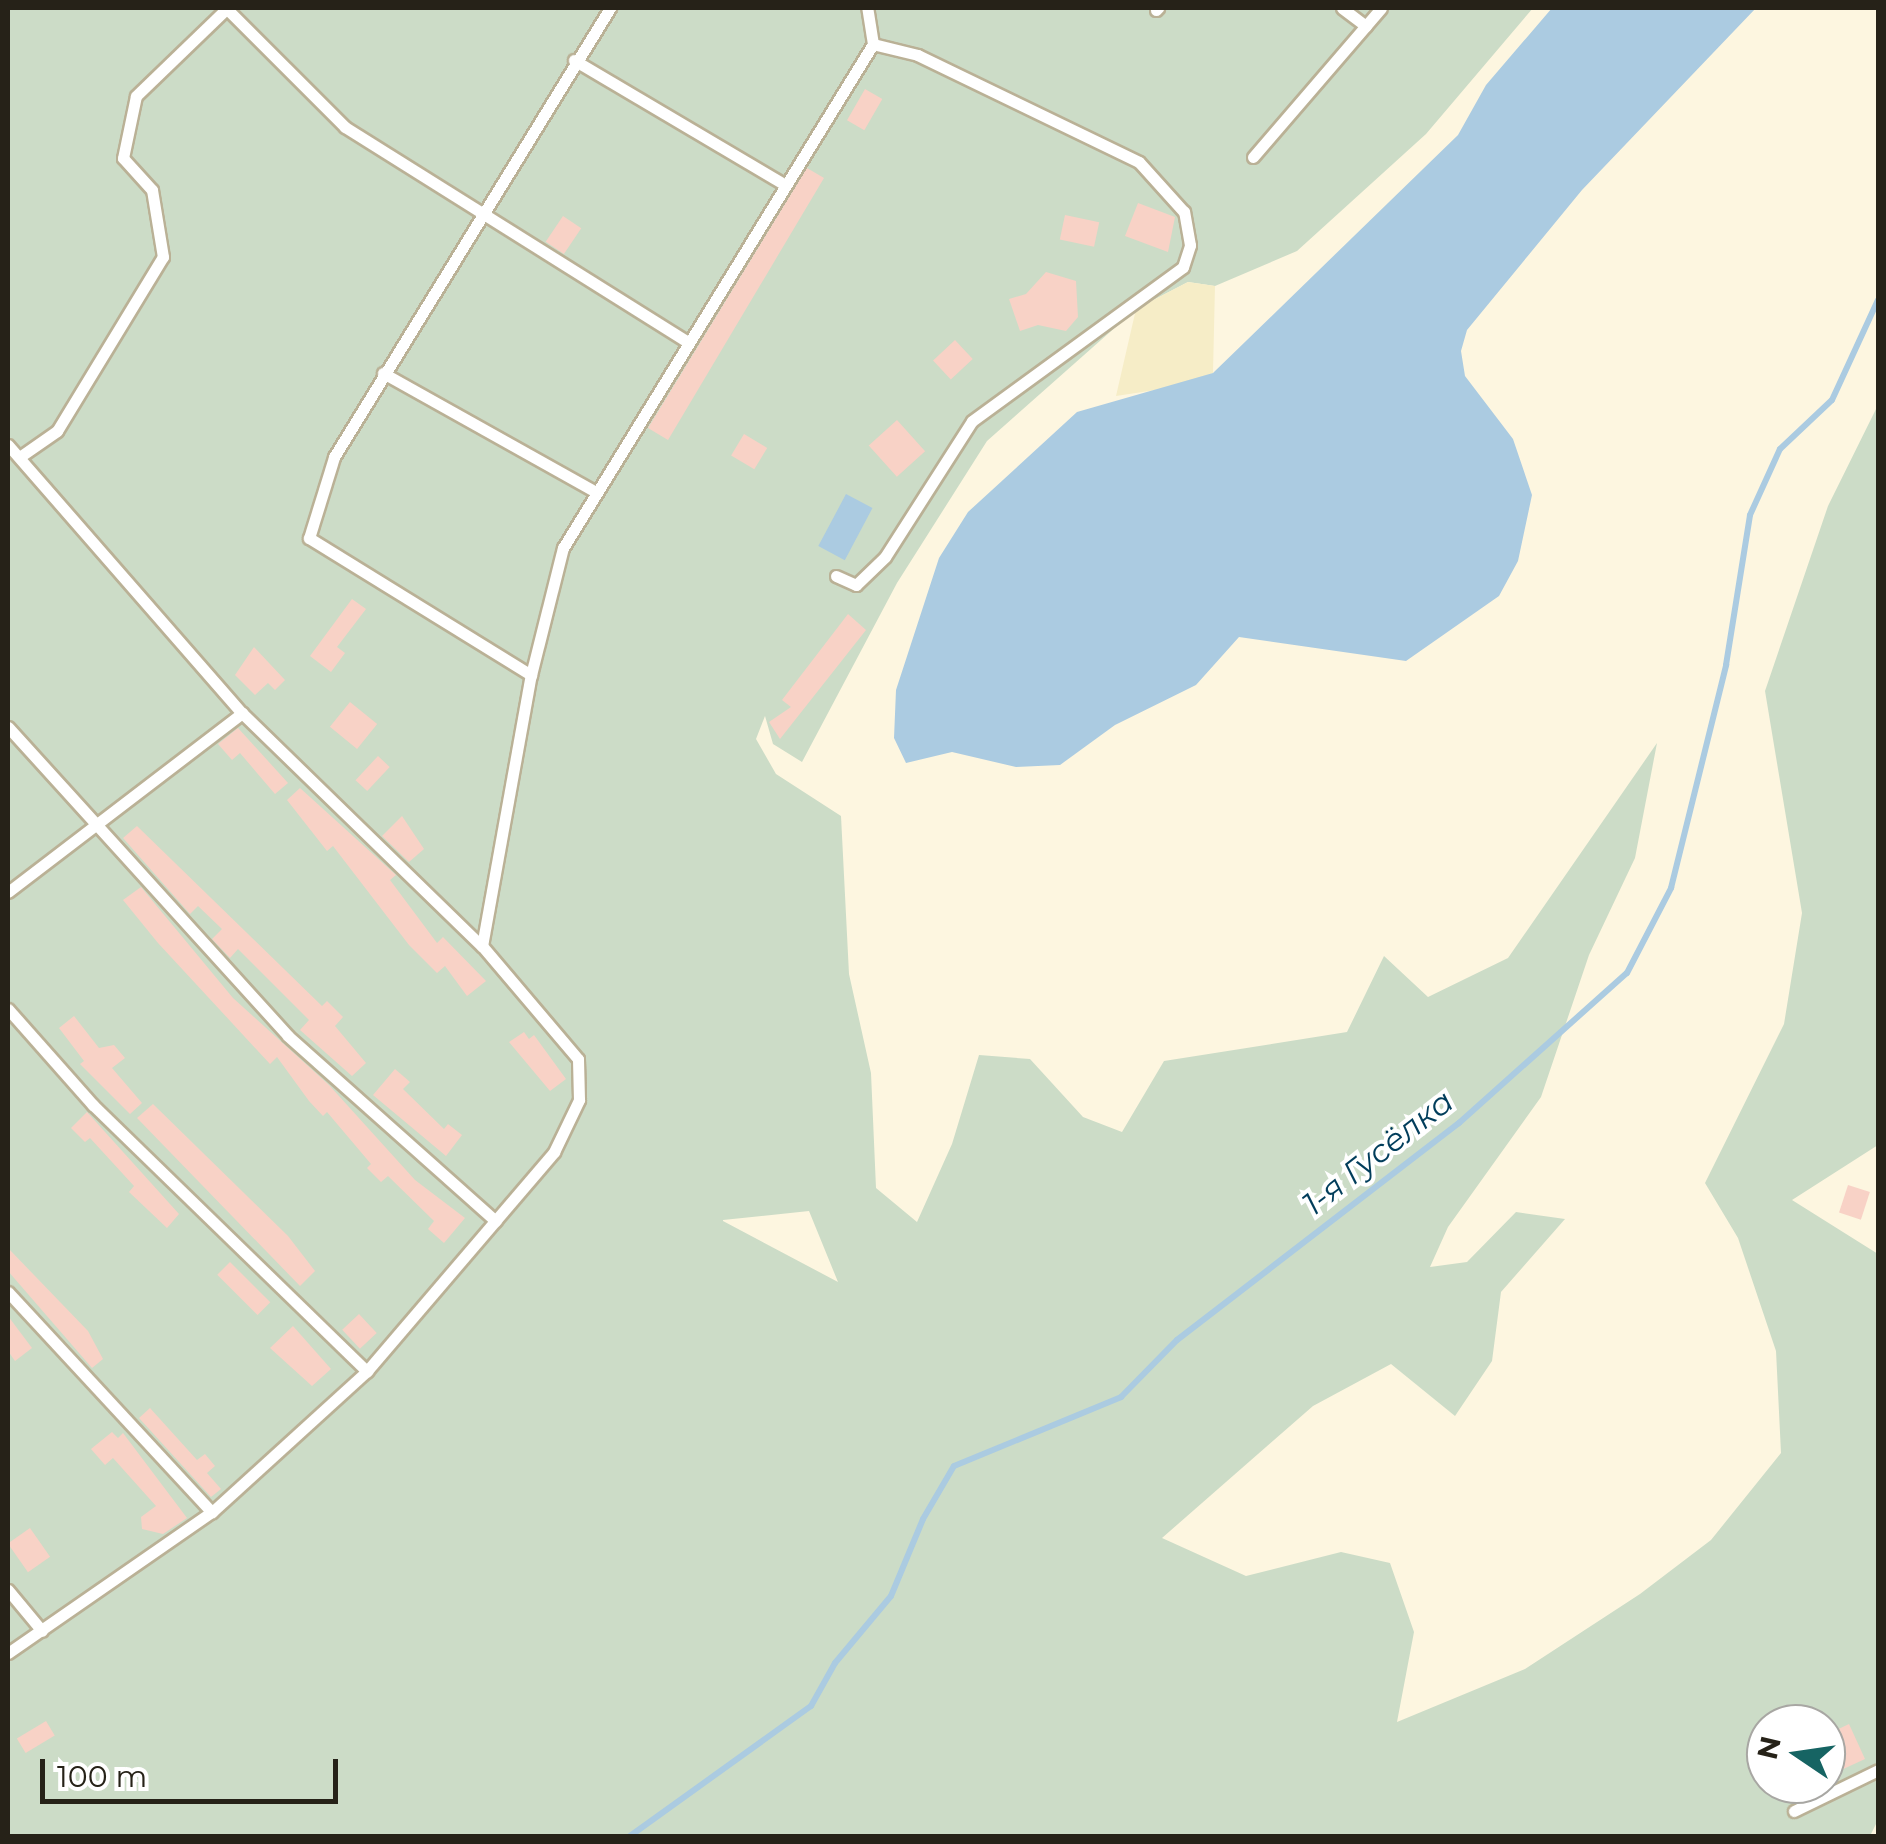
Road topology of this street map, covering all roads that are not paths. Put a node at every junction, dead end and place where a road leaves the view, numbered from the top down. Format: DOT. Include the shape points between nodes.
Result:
graph roads {
  1 [pos="226,8"];
  2 [pos="610,8"];
  3 [pos="868,8"];
  4 [pos="1342,8"];
  5 [pos="1381,8"];
  6 [pos="1366,26"];
  7 [pos="873,44"];
  8 [pos="574,60"];
  9 [pos="1252,157"];
  10 [pos="782,183"];
  11 [pos="485,211"];
  12 [pos="686,340"];
  13 [pos="383,374"];
  14 [pos="8,445"];
  15 [pos="21,456"];
  16 [pos="596,492"];
  17 [pos="836,576"];
  18 [pos="530,675"];
  19 [pos="242,714"];
  20 [pos="8,727"];
  21 [pos="100,822"];
  22 [pos="8,892"];
  23 [pos="482,946"];
  24 [pos="8,1008"];
  25 [pos="496,1221"];
  26 [pos="8,1292"];
  27 [pos="367,1371"];
  28 [pos="212,1512"];
  29 [pos="8,1590"];
  30 [pos="42,1630"];
  31 [pos="8,1653"];
  32 [pos="1878,1770"];
  33 [pos="1794,1811"];
  1 -- 11 [label="lane" via="345,127"];
  1 -- 15 [label="lane" via="136,96 123,158 152,190 162,257 57,431"];
  2 -- 8 [label="lane"];
  3 -- 7 [label="lane"];
  4 -- 6 [label="lane"];
  5 -- 6 [label="lane"];
  6 -- 9 [label="lane"];
  7 -- 10 [label="lane"];
  7 -- 17 [label="lane" via="918,55 1138,162 1184,212 1190,245 1183,268 972,421 885,558 856,585"];
  8 -- 10 [label="lane"];
  8 -- 11 [label="lane"];
  10 -- 12 [label="lane"];
  11 -- 12 [label="lane"];
  11 -- 13 [label="lane"];
  12 -- 16 [label="lane"];
  13 -- 16 [label="lane"];
  13 -- 18 [label="lane" via="334,458 310,538"];
  14 -- 15 [label="lane"];
  15 -- 19 [label="lane"];
  16 -- 18 [label="lane" via="563,548"];
  18 -- 23 [label="lane"];
  19 -- 21 [label="lane"];
  19 -- 23 [label="lane"];
  20 -- 21 [label="lane"];
  21 -- 22 [label="lane"];
  21 -- 25 [label="lane" via="288,1036"];
  23 -- 25 [label="lane" via="578,1059 578,1100 554,1152"];
  24 -- 27 [label="lane" via="93,1105"];
  25 -- 27 [label="lane"];
  26 -- 28 [label="lane"];
  27 -- 28 [label="lane"];
  28 -- 30 [label="lane"];
  29 -- 30 [label="lane"];
  30 -- 31 [label="lane"];
  32 -- 33 [label="lane"];
}
